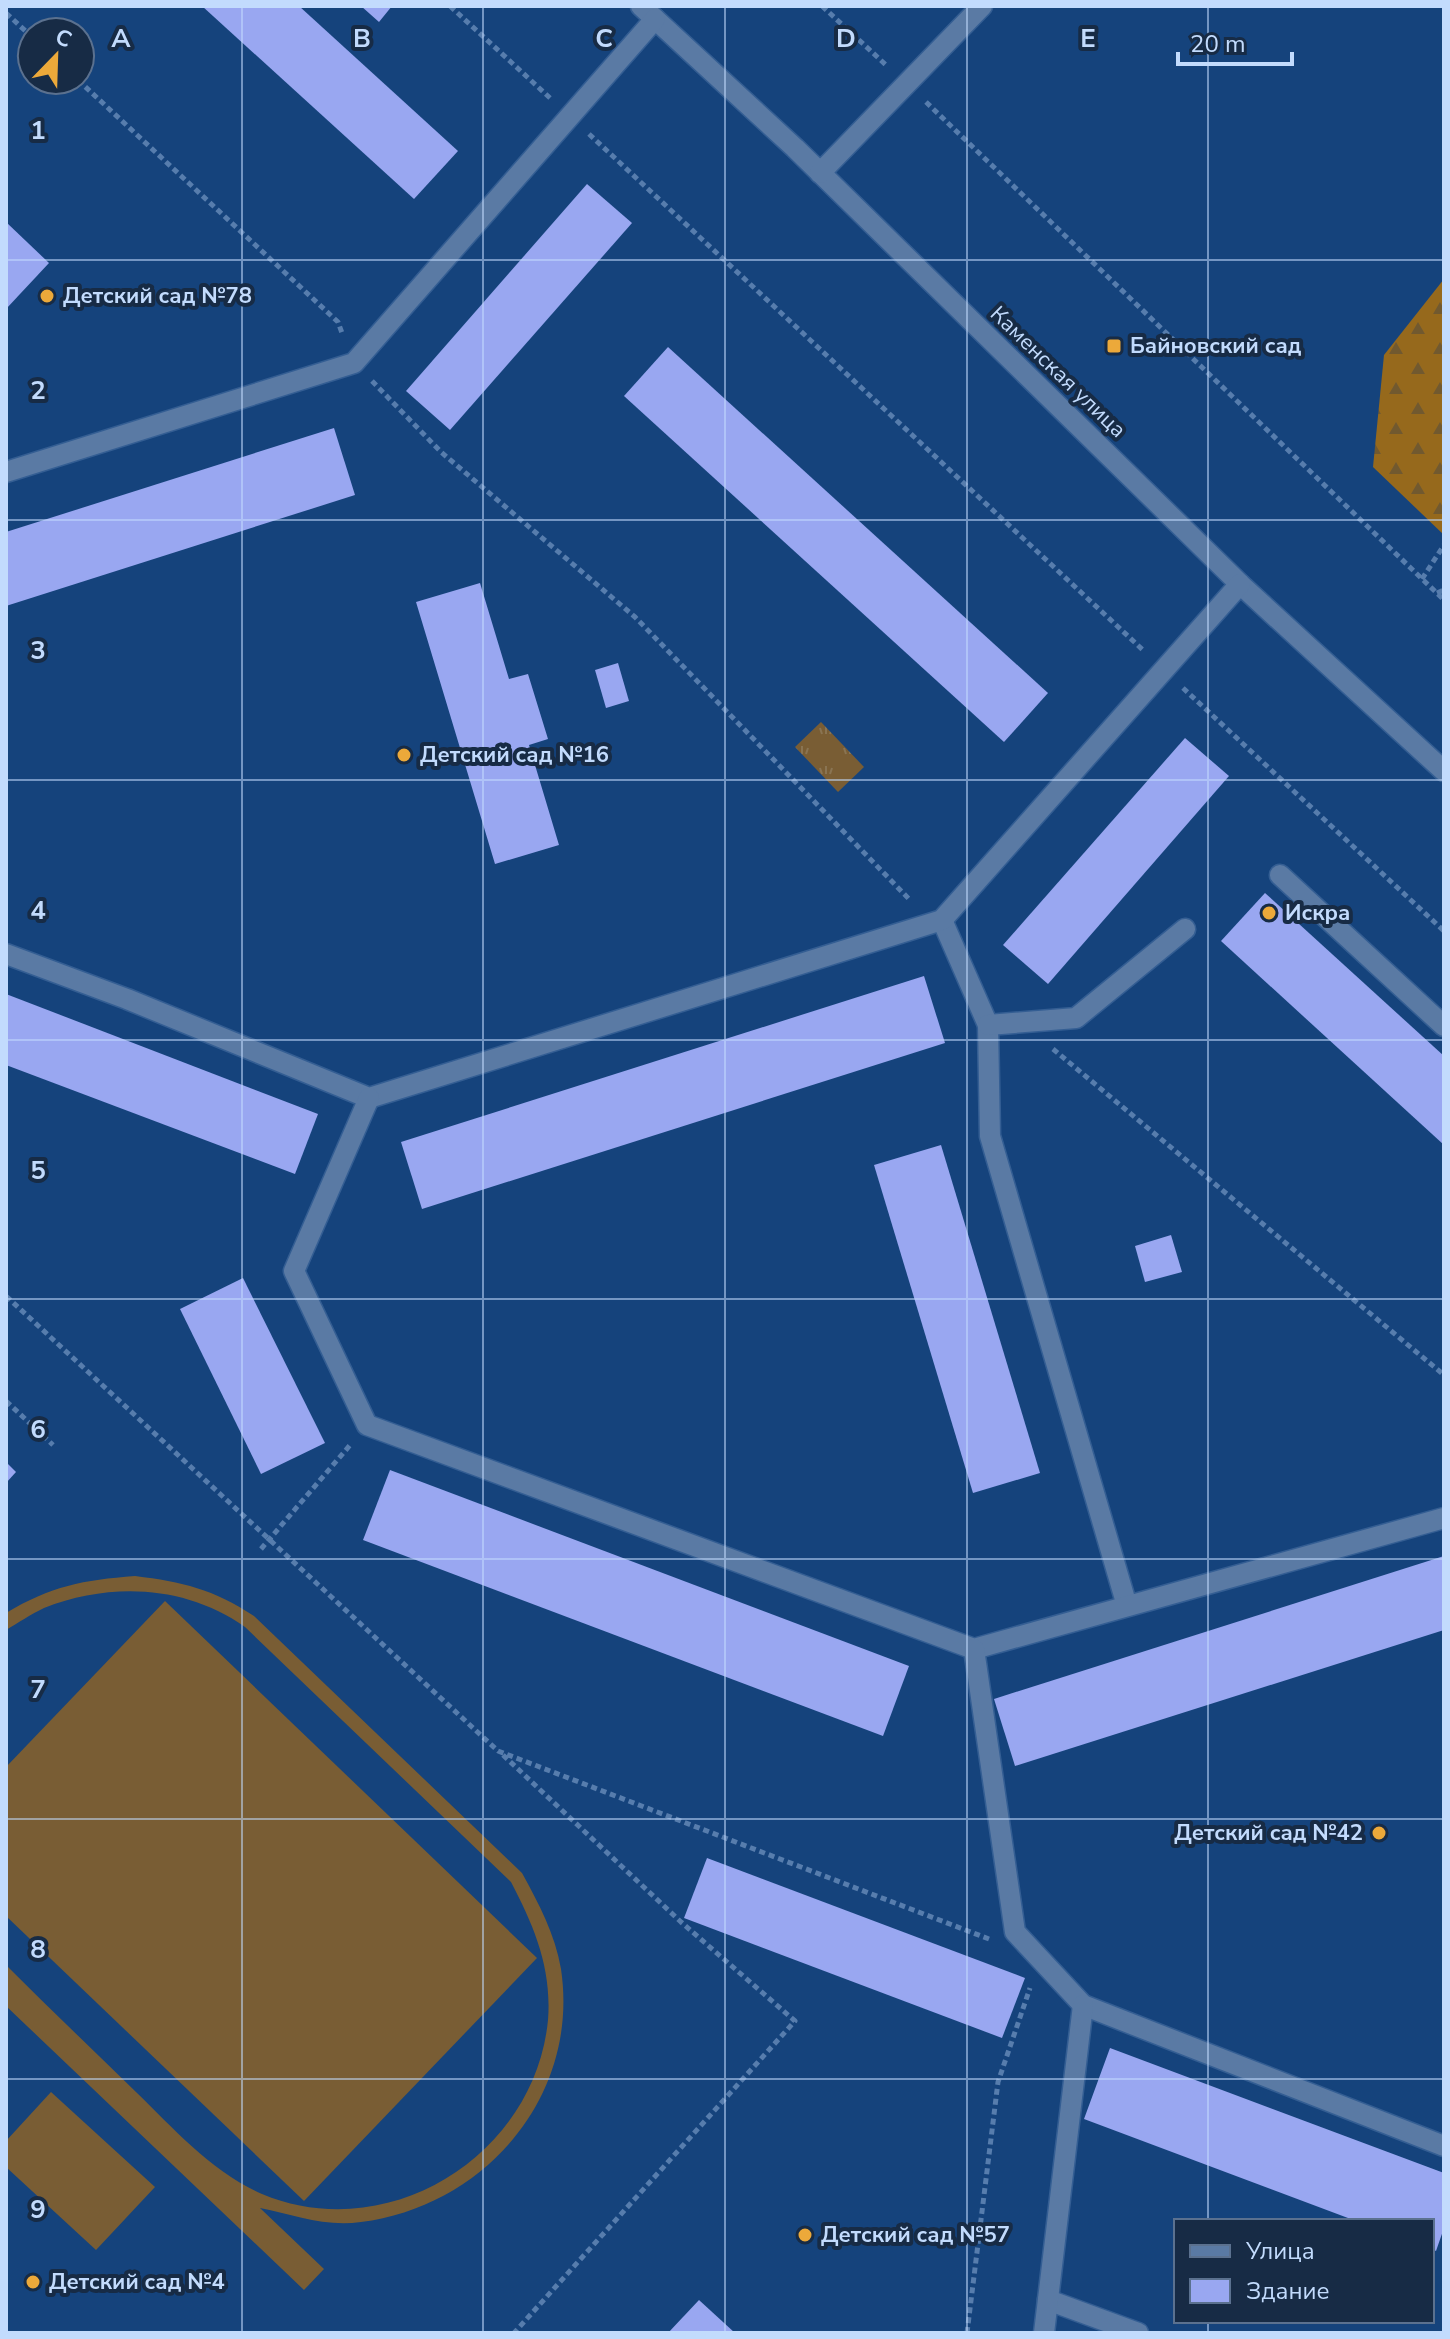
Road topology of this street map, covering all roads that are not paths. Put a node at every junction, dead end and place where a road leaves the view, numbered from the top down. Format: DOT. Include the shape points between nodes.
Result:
graph roads {
  1 [pos="982,6"];
  2 [pos="648,13"];
  3 [pos="820,173"];
  4 [pos="6,472"];
  5 [pos="1240,584"];
  6 [pos="1444,771"];
  7 [pos="1280,875"];
  8 [pos="942,920"];
  9 [pos="1185,929"];
  10 [pos="6,954"];
  11 [pos="988,1025"];
  12 [pos="1444,1026"];
  13 [pos="369,1098"];
  14 [pos="1444,1518"];
  15 [pos="1127,1606"];
  16 [pos="974,1649"];
  17 [pos="1083,2005"];
  18 [pos="1444,2146"];
  19 [pos="1048,2300"];
  20 [pos="1044,2333"];
  21 [pos="1138,2333"];
  1 -- 3 [label="street"];
  2 -- 3 [label="street, Каменская улица"];
  2 -- 4 [label="street" via="570,116 354,363"];
  3 -- 5 [label="street, Каменская улица"];
  5 -- 6 [label="street, Каменская улица"];
  5 -- 8 [label="street"];
  7 -- 12 [label="street"];
  8 -- 11 [label="street"];
  8 -- 13 [label="street"];
  9 -- 11 [label="street" via="1076,1018"];
  10 -- 13 [label="street"];
  11 -- 15 [label="street" via="990,1136"];
  13 -- 16 [label="street" via="294,1271 367,1425"];
  14 -- 15 [label="street"];
  15 -- 16 [label="street"];
  16 -- 17 [label="street" via="1015,1932"];
  17 -- 18 [label="street"];
  17 -- 19 [label="street"];
  19 -- 20 [label="street"];
  19 -- 21 [label="street"];
}
